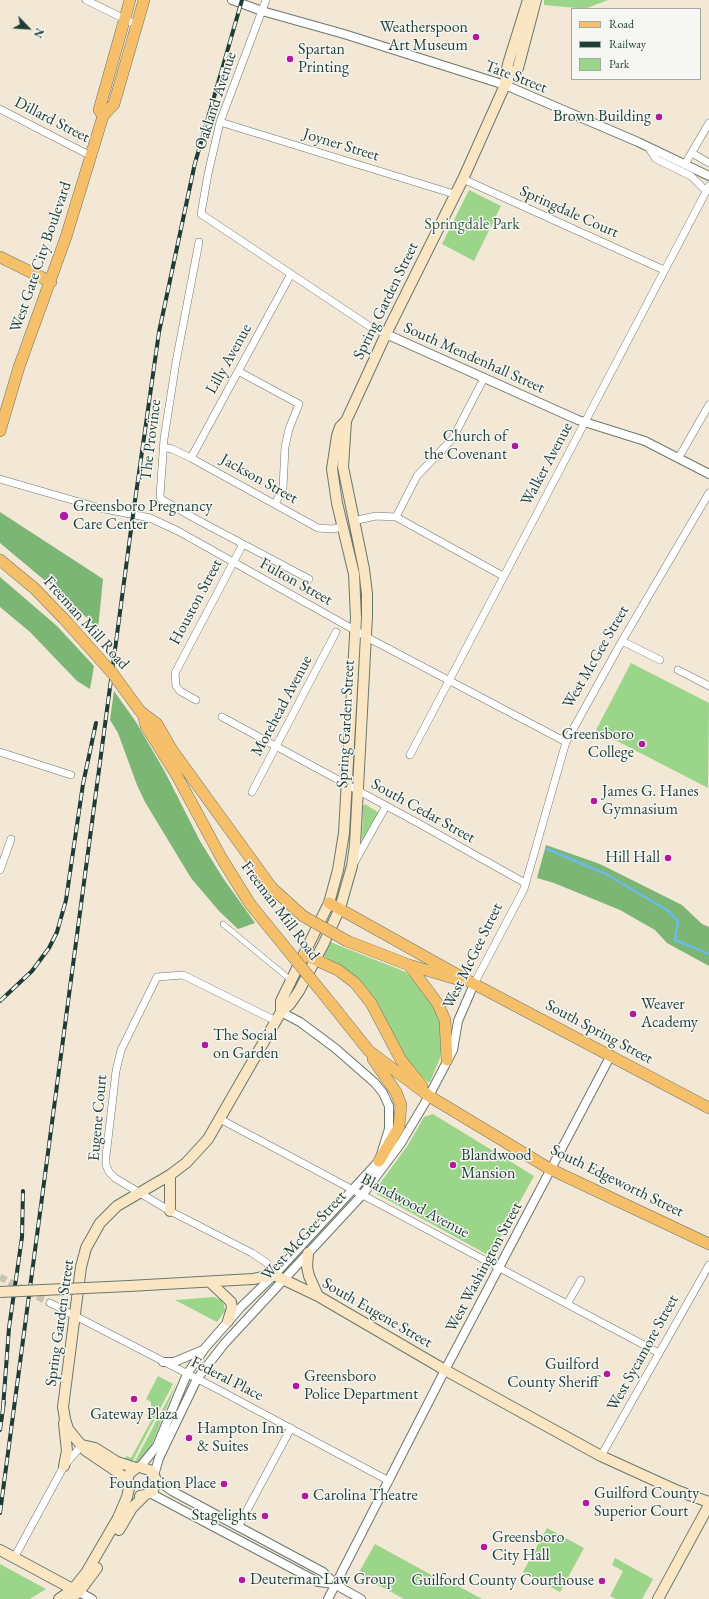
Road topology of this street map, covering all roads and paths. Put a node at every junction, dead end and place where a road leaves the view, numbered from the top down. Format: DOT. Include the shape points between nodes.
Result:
graph roads {
  1 [pos="86,0"];
  2 [pos="130,0"];
  3 [pos="144,0"];
  4 [pos="232,0"];
  5 [pos="266,0"];
  6 [pos="528,0"];
  7 [pos="536,0"];
  8 [pos="262,11"];
  9 [pos="125,19"];
  10 [pos="136,25"];
  11 [pos="505,85"];
  12 [pos="0,109"];
  13 [pos="103,116"];
  14 [pos="220,122"];
  15 [pos="709,123"];
  16 [pos="648,147"];
  17 [pos="692,153"];
  18 [pos="91,156"];
  19 [pos="709,163"];
  20 [pos="685,164"];
  21 [pos="709,176"];
  22 [pos="463,179"];
  23 [pos="708,188"];
  24 [pos="454,194"];
  25 [pos="201,214"];
  26 [pos="199,242"];
  27 [pos="0,256"];
  28 [pos="664,270"];
  29 [pos="292,274"];
  30 [pos="51,282"];
  31 [pos="386,334"];
  32 [pos="238,371"];
  33 [pos="484,378"];
  34 [pos="709,405"];
  35 [pos="346,421"];
  36 [pos="585,422"];
  37 [pos="0,431"];
  38 [pos="163,447"];
  39 [pos="679,457"];
  40 [pos="190,458"];
  41 [pos="709,474"];
  42 [pos="0,479"];
  43 [pos="709,493"];
  44 [pos="275,504"];
  45 [pos="396,517"];
  46 [pos="353,521"];
  47 [pos="342,527"];
  48 [pos="243,544"];
  49 [pos="0,560"];
  50 [pos="233,563"];
  51 [pos="503,576"];
  52 [pos="309,579"];
  53 [pos="355,630"];
  54 [pos="336,632"];
  55 [pos="366,636"];
  56 [pos="622,641"];
  57 [pos="660,660"];
  58 [pos="678,670"];
  59 [pos="449,681"];
  60 [pos="709,686"];
  61 [pos="196,700"];
  62 [pos="141,713"];
  63 [pos="222,717"];
  64 [pos="566,742"];
  65 [pos="276,746"];
  66 [pos="0,752"];
  67 [pos="410,755"];
  68 [pos="71,775"];
  69 [pos="346,784"];
  70 [pos="358,791"];
  71 [pos="252,792"];
  72 [pos="386,806"];
  73 [pos="11,839"];
  74 [pos="352,866"];
  75 [pos="0,870"];
  76 [pos="525,883"];
  77 [pos="329,903"];
  78 [pos="340,908"];
  79 [pos="223,924"];
  80 [pos="305,955"];
  81 [pos="316,960"];
  82 [pos="409,965"];
  83 [pos="292,981"];
  84 [pos="474,984"];
  85 [pos="278,1016"];
  86 [pos="369,1052"];
  87 [pos="611,1055"];
  88 [pos="447,1060"];
  89 [pos="429,1096"];
  90 [pos="709,1108"];
  91 [pos="220,1119"];
  92 [pos="379,1161"];
  93 [pos="550,1169"];
  94 [pos="170,1175"];
  95 [pos="352,1188"];
  96 [pos="139,1192"];
  97 [pos="363,1194"];
  98 [pos="170,1211"];
  99 [pos="709,1244"];
  100 [pos="308,1253"];
  101 [pos="709,1264"];
  102 [pos="499,1268"];
  103 [pos="274,1275"];
  104 [pos="285,1280"];
  105 [pos="581,1280"];
  106 [pos="210,1282"];
  107 [pos="0,1292"];
  108 [pos="318,1296"];
  109 [pos="50,1303"];
  110 [pos="567,1304"];
  111 [pos="74,1316"];
  112 [pos="228,1321"];
  113 [pos="205,1348"];
  114 [pos="659,1353"];
  115 [pos="163,1362"];
  116 [pos="445,1370"];
  117 [pos="187,1374"];
  118 [pos="197,1379"];
  119 [pos="65,1419"];
  120 [pos="291,1428"];
  121 [pos="82,1445"];
  122 [pos="601,1456"];
  123 [pos="64,1466"];
  124 [pos="138,1467"];
  125 [pos="155,1477"];
  126 [pos="389,1482"];
  127 [pos="128,1484"];
  128 [pos="148,1494"];
  129 [pos="709,1504"];
  130 [pos="238,1527"];
  131 [pos="0,1550"];
  132 [pos="14,1558"];
  133 [pos="336,1585"];
  134 [pos="76,1591"];
  135 [pos="59,1599"];
  136 [pos="69,1599"];
  137 [pos="92,1599"];
  138 [pos="328,1599"];
  139 [pos="361,1599"];
  140 [pos="658,1599"];
  1 -- 9 [label="street"];
  2 -- 9 [label="main road, West Gate City Boulevard"];
  3 -- 10 [label="main road, West Gate City Boulevard"];
  4 -- 8 [label="street, Tate Street"];
  5 -- 8 [label="street, Oakland Avenue"];
  6 -- 11 [label="main road, Spring Garden Street" via="508,64"];
  7 -- 11 [label="main road, Spring Garden Street" via="518,68"];
  8 -- 11 [label="street, Tate Street"];
  8 -- 14 [label="street, Oakland Avenue"];
  9 -- 10 [label="street"];
  9 -- 13 [label="main road, West Gate City Boulevard" via="100,110"];
  10 -- 13 [label="main road, West Gate City Boulevard" via="114,104"];
  11 -- 16 [label="street, Tate Street"];
  11 -- 22 [label="main road, Spring Garden Street"];
  12 -- 18 [label="street, Dillard Street"];
  13 -- 18 [label="main road, West Gate City Boulevard"];
  14 -- 24 [label="street, Joyner Street"];
  14 -- 25 [label="street, Oakland Avenue"];
  15 -- 17 [label="street"];
  16 -- 20 [label="street, Tate Street"];
  16 -- 23 [label="street, Tate Street" via="656,159 691,176"];
  17 -- 19 [label="street"];
  17 -- 20 [label="street"];
  18 -- 30 [label="main road, West Gate City Boulevard"];
  20 -- 21 [label="street, Tate Street"];
  22 -- 24 [label="main road, Spring Garden Street"];
  22 -- 28 [label="street, Springdale Court"];
  23 -- 28 [label="street, Walker Avenue"];
  24 -- 31 [label="main road, Spring Garden Street"];
  25 -- 29 [label="street, South Mendenhall Street"];
  26 -- 38 [label="street, The Province"];
  27 -- 30 [label="main road"];
  28 -- 36 [label="street, Walker Avenue"];
  29 -- 31 [label="street, South Mendenhall Street" via="369,326"];
  29 -- 32 [label="street, Lilly Avenue"];
  30 -- 37 [label="main road, West Gate City Boulevard" via="19,367"];
  31 -- 33 [label="street, South Mendenhall Street"];
  31 -- 35 [label="main road, Spring Garden Street"];
  32 -- 40 [label="street, Lilly Avenue"];
  32 -- 44 [label="street" via="299,404 285,447 283,488"];
  33 -- 36 [label="street, South Mendenhall Street"];
  33 -- 45 [label="street" via="453,438 417,476"];
  34 -- 39 [label="street"];
  35 -- 46 [label="main road, Spring Garden Street" via="343,467"];
  35 -- 47 [label="main road, Spring Garden Street" via="336,436 332,468 333,486"];
  36 -- 39 [label="street, South Mendenhall Street" via="645,441"];
  36 -- 51 [label="street, Walker Avenue"];
  38 -- 40 [label="street, Jackson Street"];
  38 -- 48 [label="street, The Province" via="159,493 161,499"];
  39 -- 41 [label="street, South Mendenhall Street"];
  40 -- 44 [label="street, Jackson Street"];
  42 -- 50 [label="street, Fulton Street" via="100,508 144,515 178,531"];
  43 -- 56 [label="street, West McGee Street"];
  44 -- 47 [label="street, Jackson Street" via="318,528 332,530"];
  45 -- 46 [label="street" via="376,516"];
  45 -- 51 [label="street"];
  46 -- 55 [label="main road, Spring Garden Street" via="367,594"];
  47 -- 53 [label="main road, Spring Garden Street" via="354,574"];
  48 -- 50 [label="street, Houston Street"];
  48 -- 52 [label="street, The Province"];
  49 -- 62 [label="main road, Freeman Mill Road, bridge" via="34,588 65,620 113,674"];
  50 -- 53 [label="street, Fulton Street"];
  50 -- 61 [label="street, Houston Street" via="175,673 176,686"];
  51 -- 59 [label="street, Walker Avenue"];
  53 -- 55 [label="street, Fulton Street"];
  53 -- 69 [label="main road, Spring Garden Street"];
  54 -- 65 [label="street, Morehead Avenue"];
  55 -- 59 [label="street, Fulton Street"];
  55 -- 70 [label="main road, Spring Garden Street"];
  56 -- 57 [label="street"];
  56 -- 64 [label="street, West McGee Street"];
  58 -- 60 [label="street"];
  59 -- 64 [label="street, Fulton Street"];
  59 -- 67 [label="street, Walker Avenue"];
  62 -- 82 [label="main road, Freeman Mill Road, bridge" via="157,724 172,750 272,888 303,916 348,941"];
  62 -- 86 [label="main road, Freeman Mill Road, bridge" via="146,726 250,904"];
  63 -- 65 [label="street, South Cedar Street"];
  64 -- 76 [label="street, West McGee Street"];
  65 -- 69 [label="street, South Cedar Street"];
  65 -- 71 [label="street, Morehead Avenue"];
  66 -- 68 [label="street"];
  69 -- 70 [label="street, South Cedar Street"];
  69 -- 77 [label="main road, Spring Garden Street" via="341,854"];
  70 -- 72 [label="street, South Cedar Street"];
  70 -- 74 [label="main road, Spring Garden Street"];
  72 -- 74 [label="street"];
  72 -- 76 [label="street, South Cedar Street"];
  73 -- 75 [label="street"];
  74 -- 78 [label="main road, Spring Garden Street"];
  76 -- 84 [label="street, West McGee Street"];
  77 -- 78 [label="main road"];
  77 -- 80 [label="main road, Spring Garden Street"];
  78 -- 81 [label="main road, Spring Garden Street"];
  78 -- 84 [label="main road"];
  79 -- 83 [label="street"];
  80 -- 81 [label="main road"];
  80 -- 83 [label="main road, Spring Garden Street"];
  81 -- 85 [label="main road, Spring Garden Street" via="290,1004"];
  81 -- 89 [label="main road" via="338,970 355,983 372,1003 401,1060"];
  82 -- 84 [label="main road, Freeman Mill Road"];
  82 -- 88 [label="main road" via="438,1004 445,1020"];
  83 -- 85 [label="main road, Spring Garden Street" via="281,1001"];
  84 -- 87 [label="main road, South Spring Street"];
  84 -- 88 [label="street, West McGee Street" via="461,1012 453,1050"];
  85 -- 91 [label="main road, Spring Garden Street"];
  85 -- 92 [label="street" via="300,1022 335,1048 383,1093 389,1106 390,1119"];
  85 -- 96 [label="street, Eugene Court" via="183,975 160,975 155,979 121,1050 116,1071 106,1156 109,1172"];
  86 -- 89 [label="main road, Freeman Mill Road"];
  86 -- 92 [label="main road" via="396,1092 401,1105 399,1127"];
  87 -- 90 [label="main road, South Spring Street"];
  87 -- 93 [label="street, West Washington Street"];
  88 -- 89 [label="street, West McGee Street"];
  89 -- 93 [label="main road, South Edgeworth Street"];
  89 -- 97 [label="street, West McGee Street" via="401,1143"];
  91 -- 94 [label="main road, Spring Garden Street" via="198,1151"];
  91 -- 95 [label="street, Blandwood Avenue"];
  92 -- 95 [label="street, West McGee Street"];
  93 -- 99 [label="main road, South Edgeworth Street"];
  93 -- 102 [label="street, West Washington Street"];
  94 -- 96 [label="main road, Spring Garden Street"];
  94 -- 98 [label="main road"];
  95 -- 97 [label="street, Blandwood Avenue"];
  95 -- 103 [label="street, West McGee Street"];
  96 -- 98 [label="street, Eugene Court"];
  96 -- 111 [label="main road, Spring Garden Street" via="117,1206 100,1223 86,1248"];
  97 -- 100 [label="street, West McGee Street"];
  97 -- 102 [label="street, Blandwood Avenue"];
  98 -- 103 [label="street, Eugene Court" via="262,1259"];
  100 -- 104 [label="street, West McGee Street"];
  100 -- 108 [label="main road" via="309,1276"];
  101 -- 114 [label="street, West Sycamore Street"];
  102 -- 110 [label="street, Blandwood Avenue"];
  102 -- 116 [label="street, West Washington Street"];
  103 -- 104 [label="main road, South Eugene Street"];
  103 -- 106 [label="main road"];
  103 -- 112 [label="street, West McGee Street"];
  104 -- 108 [label="main road, South Eugene Street"];
  104 -- 118 [label="street, West McGee Street" via="249,1315"];
  105 -- 110 [label="street"];
  106 -- 107 [label="main road, bridge"];
  106 -- 112 [label="main road" via="231,1302"];
  108 -- 116 [label="main road, South Eugene Street"];
  109 -- 111 [label="street, Federal Place"];
  110 -- 114 [label="street, Blandwood Avenue"];
  111 -- 115 [label="street, Federal Place"];
  111 -- 119 [label="main road, Spring Garden Street" via="63,1407"];
  112 -- 113 [label="street, West McGee Street"];
  113 -- 115 [label="street" via="174,1362"];
  113 -- 117 [label="street, West McGee Street"];
  114 -- 122 [label="street, West Sycamore Street"];
  115 -- 117 [label="street, Federal Place"];
  116 -- 122 [label="main road, South Eugene Street"];
  116 -- 126 [label="street, West Washington Street"];
  117 -- 118 [label="street, Federal Place"];
  117 -- 124 [label="street, West McGee Street" via="160,1440 152,1454"];
  118 -- 120 [label="street, Federal Place"];
  118 -- 125 [label="street, West McGee Street" via="159,1458"];
  119 -- 121 [label="main road, Spring Garden Street" via="68,1429"];
  119 -- 123 [label="main road" via="67,1451"];
  120 -- 126 [label="street, Federal Place"];
  120 -- 130 [label="street"];
  121 -- 123 [label="street"];
  121 -- 124 [label="main road" via="92,1447 124,1465"];
  121 -- 127 [label="main road, Spring Garden Street" via="117,1471"];
  122 -- 129 [label="main road, South Eugene Street"];
  123 -- 132 [label="street"];
  124 -- 125 [label="main road" via="149,1469"];
  124 -- 127 [label="main road" via="129,1474"];
  125 -- 128 [label="main road" via="155,1488"];
  125 -- 130 [label="street" via="172,1491"];
  126 -- 133 [label="street, West Washington Street"];
  127 -- 128 [label="main road" via="138,1495"];
  127 -- 134 [label="main road" via="125,1503"];
  128 -- 133 [label="street" via="318,1582"];
  128 -- 134 [label="main road" via="132,1508 90,1579"];
  129 -- 140 [label="main road"];
  130 -- 133 [label="street" via="323,1572"];
  131 -- 132 [label="main road"];
  132 -- 134 [label="main road"];
  133 -- 138 [label="street, West Washington Street"];
  133 -- 139 [label="street"];
  134 -- 135 [label="main road"];
  134 -- 136 [label="main road"];
  134 -- 137 [label="street"];
}
